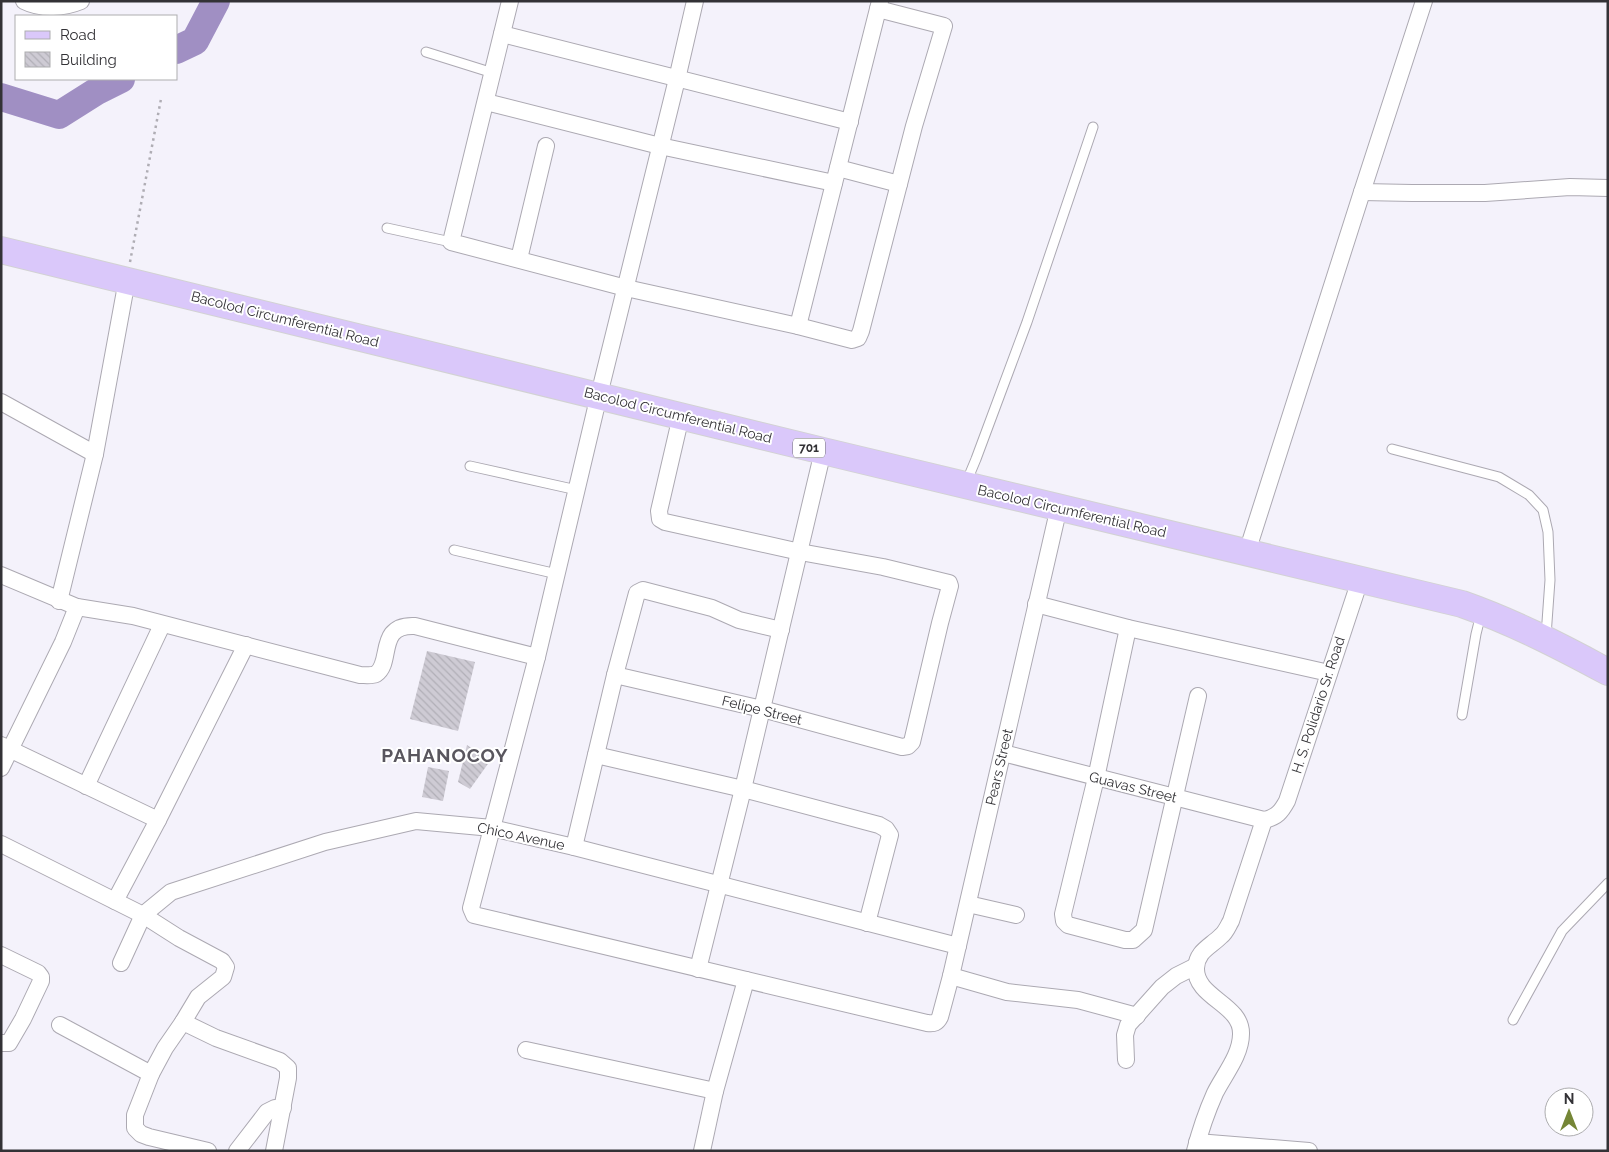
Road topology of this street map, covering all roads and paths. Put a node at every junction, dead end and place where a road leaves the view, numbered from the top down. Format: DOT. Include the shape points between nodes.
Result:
graph roads {
  1 [pos="24,1"];
  2 [pos="81,1"];
  3 [pos="510,1"];
  4 [pos="694,1"];
  5 [pos="1424,1"];
  6 [pos="879,5"];
  7 [pos="502,34"];
  8 [pos="426,52"];
  9 [pos="493,73"];
  10 [pos="678,79"];
  11 [pos="161,99"];
  12 [pos="486,102"];
  13 [pos="850,122"];
  14 [pos="1092,127"];
  15 [pos="546,146"];
  16 [pos="660,146"];
  17 [pos="836,175"];
  18 [pos="899,184"];
  19 [pos="1608,188"];
  20 [pos="1362,192"];
  21 [pos="387,228"];
  22 [pos="451,242"];
  23 [pos="1,250"];
  24 [pos="519,260"];
  25 [pos="127,280"];
  26 [pos="626,288"];
  27 [pos="798,326"];
  28 [pos="599,395"];
  29 [pos="1,402"];
  30 [pos="681,416"];
  31 [pos="1392,450"];
  32 [pos="823,451"];
  33 [pos="95,454"];
  34 [pos="470,466"];
  35 [pos="965,485"];
  36 [pos="577,490"];
  37 [pos="1058,507"];
  38 [pos="454,550"];
  39 [pos="800,552"];
  40 [pos="1247,552"];
  41 [pos="557,574"];
  42 [pos="3,579"];
  43 [pos="1360,580"];
  44 [pos="59,601"];
  45 [pos="1036,604"];
  46 [pos="76,607"];
  47 [pos="1481,611"];
  48 [pos="162,625"];
  49 [pos="1128,628"];
  50 [pos="781,630"];
  51 [pos="1546,639"];
  52 [pos="246,645"];
  53 [pos="537,657"];
  54 [pos="1329,672"];
  55 [pos="1608,672"];
  56 [pos="615,675"];
  57 [pos="1198,696"];
  58 [pos="762,709"];
  59 [pos="1462,715"];
  60 [pos="6,748"];
  61 [pos="1002,753"];
  62 [pos="596,756"];
  63 [pos="1,768"];
  64 [pos="1096,778"];
  65 [pos="86,786"];
  66 [pos="744,789"];
  67 [pos="1175,796"];
  68 [pos="158,820"];
  69 [pos="1264,820"];
  70 [pos="492,828"];
  71 [pos="1,844"];
  72 [pos="574,847"];
  73 [pos="1608,883"];
  74 [pos="719,886"];
  75 [pos="115,900"];
  76 [pos="968,904"];
  77 [pos="143,915"];
  78 [pos="1016,915"];
  79 [pos="867,923"];
  80 [pos="958,946"];
  81 [pos="1,955"];
  82 [pos="121,963"];
  83 [pos="1196,966"];
  84 [pos="698,969"];
  85 [pos="951,976"];
  86 [pos="746,980"];
  87 [pos="1137,1016"];
  88 [pos="1513,1020"];
  89 [pos="183,1022"];
  90 [pos="60,1025"];
  91 [pos="1,1043"];
  92 [pos="526,1050"];
  93 [pos="1126,1060"];
  94 [pos="151,1074"];
  95 [pos="715,1090"];
  96 [pos="283,1108"];
  97 [pos="1196,1146"];
  98 [pos="208,1151"];
  99 [pos="237,1151"];
  100 [pos="274,1151"];
  101 [pos="702,1151"];
  102 [pos="1309,1151"];
  1 -- 2 [label="street" via="48,7 71,6"];
  3 -- 7 [label="street"];
  4 -- 10 [label="street"];
  5 -- 20 [label="street"];
  6 -- 13 [label="street"];
  6 -- 18 [label="street" via="944,26"];
  7 -- 9 [label="street"];
  7 -- 10 [label="street"];
  8 -- 9 [label="lane"];
  9 -- 12 [label="street"];
  10 -- 13 [label="street"];
  10 -- 16 [label="street"];
  11 -- 25 [label="path"];
  12 -- 16 [label="street"];
  12 -- 22 [label="street"];
  13 -- 17 [label="street"];
  14 -- 35 [label="lane" via="1027,322"];
  15 -- 24 [label="street"];
  16 -- 17 [label="street"];
  16 -- 26 [label="street"];
  17 -- 18 [label="street"];
  17 -- 27 [label="street"];
  18 -- 27 [label="street" via="858,338 852,340"];
  19 -- 20 [label="street" via="1570,187 1485,193"];
  20 -- 40 [label="street"];
  21 -- 22 [label="lane"];
  22 -- 24 [label="street"];
  23 -- 25 [label="main road, Bacolod Circumferential Road / 701"];
  24 -- 26 [label="street"];
  25 -- 28 [label="main road, Bacolod Circumferential Road / 701"];
  25 -- 33 [label="street"];
  26 -- 27 [label="street"];
  26 -- 28 [label="street"];
  28 -- 30 [label="main road, Bacolod Circumferential Road / 701"];
  28 -- 36 [label="street"];
  29 -- 33 [label="street"];
  30 -- 32 [label="main road, Bacolod Circumferential Road / 701"];
  30 -- 39 [label="street" via="659,511 660,519"];
  31 -- 51 [label="lane" via="1499,477 1529,495 1543,510 1548,532 1550,580"];
  32 -- 35 [label="main road, Bacolod Circumferential Road / 701"];
  32 -- 39 [label="street"];
  33 -- 44 [label="street"];
  34 -- 36 [label="lane"];
  35 -- 37 [label="main road, Bacolod Circumferential Road / 701"];
  36 -- 41 [label="street"];
  37 -- 40 [label="main road, Bacolod Circumferential Road / 701"];
  37 -- 45 [label="street, Pears Street"];
  38 -- 41 [label="lane"];
  39 -- 50 [label="street"];
  39 -- 58 [label="street, Felipe Street" via="883,568 949,583 950,586 912,742 908,746"];
  40 -- 43 [label="main road, Bacolod Circumferential Road / 701"];
  41 -- 53 [label="street"];
  42 -- 44 [label="street"];
  43 -- 47 [label="main road, Bacolod Circumferential Road / 701"];
  43 -- 54 [label="street, H. S. Polidario Sr. Road"];
  44 -- 46 [label="street"];
  45 -- 49 [label="street"];
  45 -- 61 [label="street, Pears Street"];
  46 -- 48 [label="street" via="133,616"];
  46 -- 60 [label="street" via="63,642"];
  47 -- 51 [label="main road, Bacolod Circumferential Road / 701"];
  47 -- 59 [label="lane"];
  48 -- 52 [label="street"];
  48 -- 65 [label="street"];
  49 -- 54 [label="street"];
  49 -- 64 [label="street"];
  50 -- 56 [label="street" via="643,590 635,598"];
  50 -- 58 [label="street"];
  51 -- 55 [label="main road, Bacolod Circumferential Road / 701"];
  52 -- 53 [label="street" via="369,676 381,668 393,633 415,626"];
  52 -- 68 [label="street"];
  53 -- 70 [label="street"];
  54 -- 69 [label="street, H. S. Polidario Sr. Road" via="1287,801 1281,813"];
  56 -- 58 [label="street, Felipe Street"];
  56 -- 62 [label="street"];
  57 -- 67 [label="street"];
  58 -- 66 [label="street"];
  60 -- 63 [label="street"];
  60 -- 65 [label="street"];
  61 -- 64 [label="street, Guavas Street"];
  61 -- 76 [label="street, Pears Street"];
  62 -- 66 [label="street"];
  62 -- 72 [label="street"];
  64 -- 67 [label="street, Guavas Street"];
  64 -- 67 [label="street" via="1063,914 1064,921 1068,925 1124,940 1133,940 1144,930"];
  65 -- 68 [label="street"];
  66 -- 74 [label="street"];
  66 -- 79 [label="street" via="886,829 890,835"];
  67 -- 69 [label="street, Guavas Street"];
  68 -- 75 [label="street"];
  69 -- 83 [label="street" via="1227,930 1200,954"];
  70 -- 72 [label="street, Chico Avenue"];
  70 -- 77 [label="street, Chico Avenue" via="416,821 325,842 171,892"];
  70 -- 84 [label="street" via="471,908 474,915"];
  71 -- 75 [label="street"];
  72 -- 74 [label="street, Chico Avenue"];
  73 -- 88 [label="lane" via="1562,931"];
  74 -- 79 [label="street, Chico Avenue"];
  74 -- 84 [label="street"];
  75 -- 77 [label="street"];
  76 -- 78 [label="street"];
  76 -- 80 [label="street, Pears Street"];
  77 -- 82 [label="street, Chico Avenue"];
  77 -- 89 [label="street" via="224,964 226,971 223,977 198,997"];
  79 -- 80 [label="street, Chico Avenue"];
  80 -- 85 [label="street, Pears Street"];
  81 -- 91 [label="street" via="41,977 9,1043"];
  83 -- 87 [label="street" via="1162,986"];
  83 -- 97 [label="street" via="1196,978 1204,989 1230,1010 1239,1022 1242,1034 1235,1058 1215,1094"];
  84 -- 86 [label="street"];
  85 -- 86 [label="street, Pears Street" via="940,1017 934,1024"];
  85 -- 87 [label="street" via="1008,992 1078,1000"];
  86 -- 95 [label="street"];
  87 -- 93 [label="street" via="1128,1025 1125,1035"];
  89 -- 94 [label="street" via="164,1048"];
  89 -- 96 [label="street" via="216,1038 280,1061 288,1068"];
  90 -- 94 [label="street"];
  92 -- 95 [label="street"];
  94 -- 98 [label="street" via="135,1115 134,1128 149,1137"];
  95 -- 101 [label="street"];
  96 -- 99 [label="street" via="267,1112"];
  96 -- 100 [label="street"];
  97 -- 102 [label="street"];
}
